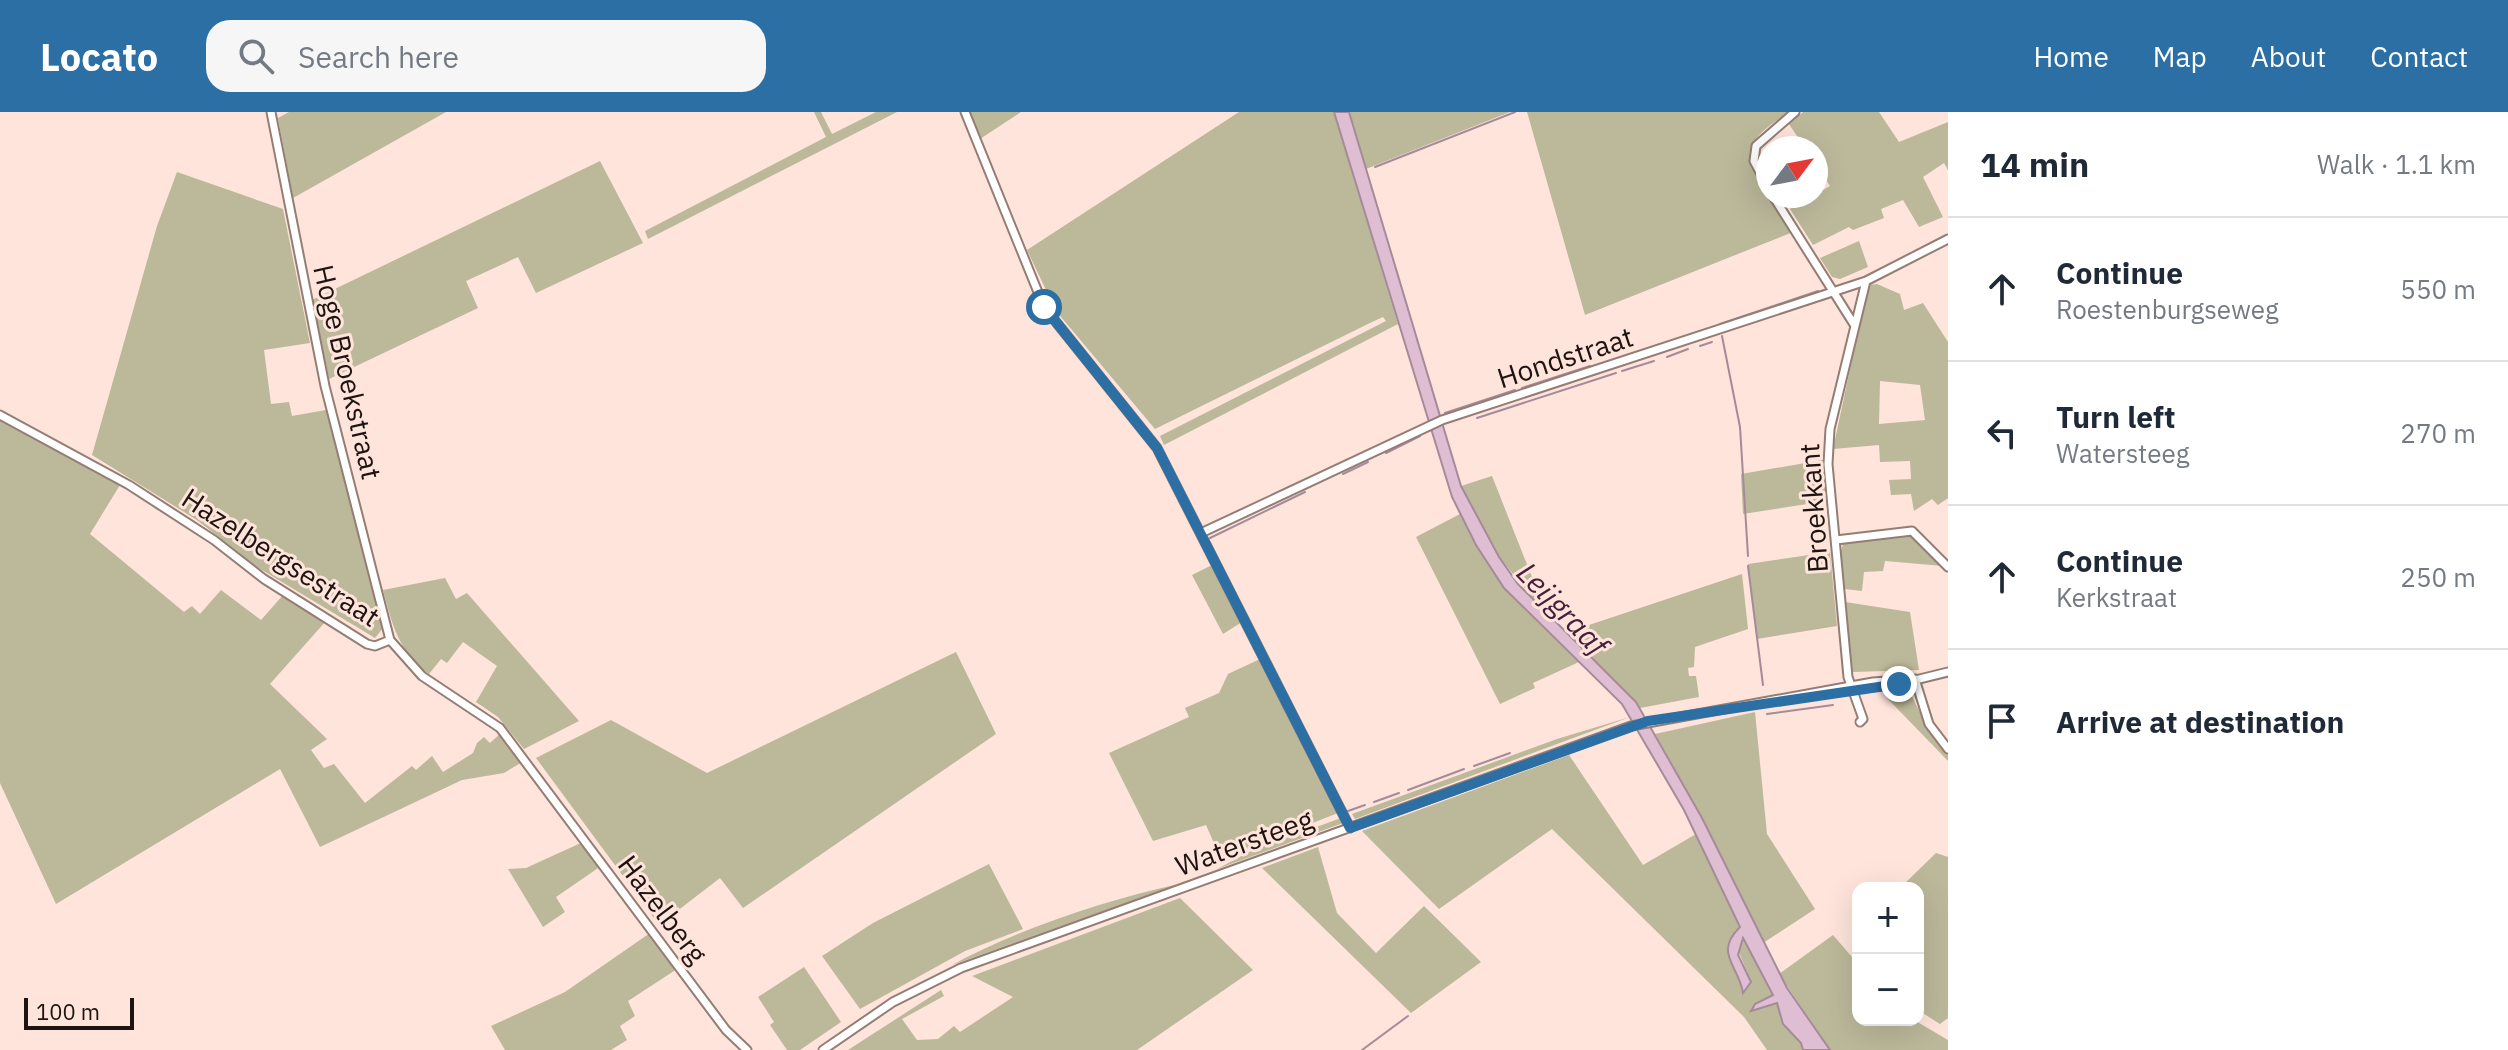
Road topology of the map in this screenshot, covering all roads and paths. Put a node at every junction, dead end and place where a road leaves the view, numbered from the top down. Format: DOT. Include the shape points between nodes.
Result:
graph roads {
  1 [pos="271,112"];
  2 [pos="965,112"];
  3 [pos="1795,112"];
  4 [pos="1767,136"];
  5 [pos="1781,208"];
  6 [pos="1948,240"];
  7 [pos="1866,281"];
  8 [pos="1835,292"];
  9 [pos="1855,326"];
  10 [pos="0,415"];
  11 [pos="1201,533"];
  12 [pos="1836,540"];
  13 [pos="1948,567"];
  14 [pos="390,640"];
  15 [pos="1948,672"];
  16 [pos="1915,679"];
  17 [pos="1850,689"];
  18 [pos="1860,722"];
  19 [pos="1948,749"];
  20 [pos="547,789"];
  21 [pos="1350,828"];
  22 [pos="747,1050"];
  23 [pos="823,1050"];
  1 -- 14 [label="street, Hoge Broekstraat" via="325,386"];
  2 -- 11 [label="street" via="1044,307 1157,448"];
  3 -- 4 [label="street"];
  5 -- 8 [label="street"];
  6 -- 7 [label="street, Hondstraat"];
  7 -- 8 [label="street, Hondstraat"];
  7 -- 9 [label="street, Broekkant"];
  8 -- 9 [label="street"];
  8 -- 11 [label="street, Hondstraat" via="1442,420"];
  9 -- 12 [label="street, Broekkant" via="1830,429"];
  10 -- 14 [label="street, Hazelbergsestraat" via="129,485 367,644"];
  11 -- 21 [label="street"];
  12 -- 13 [label="street" via="1912,531"];
  12 -- 17 [label="street, Broekkant"];
  14 -- 20 [label="street, Hazelbergsestraat" via="422,676 491,719"];
  15 -- 16 [label="street, Watersteeg"];
  16 -- 17 [label="street, Watersteeg"];
  16 -- 19 [label="street" via="1929,724"];
  17 -- 18 [label="street, Broekkant"];
  17 -- 21 [label="street, Watersteeg" via="1648,721"];
  20 -- 22 [label="street, Hazelberg" via="726,1030"];
  21 -- 23 [label="street, Watersteeg" via="961,968 893,1002"];
}
